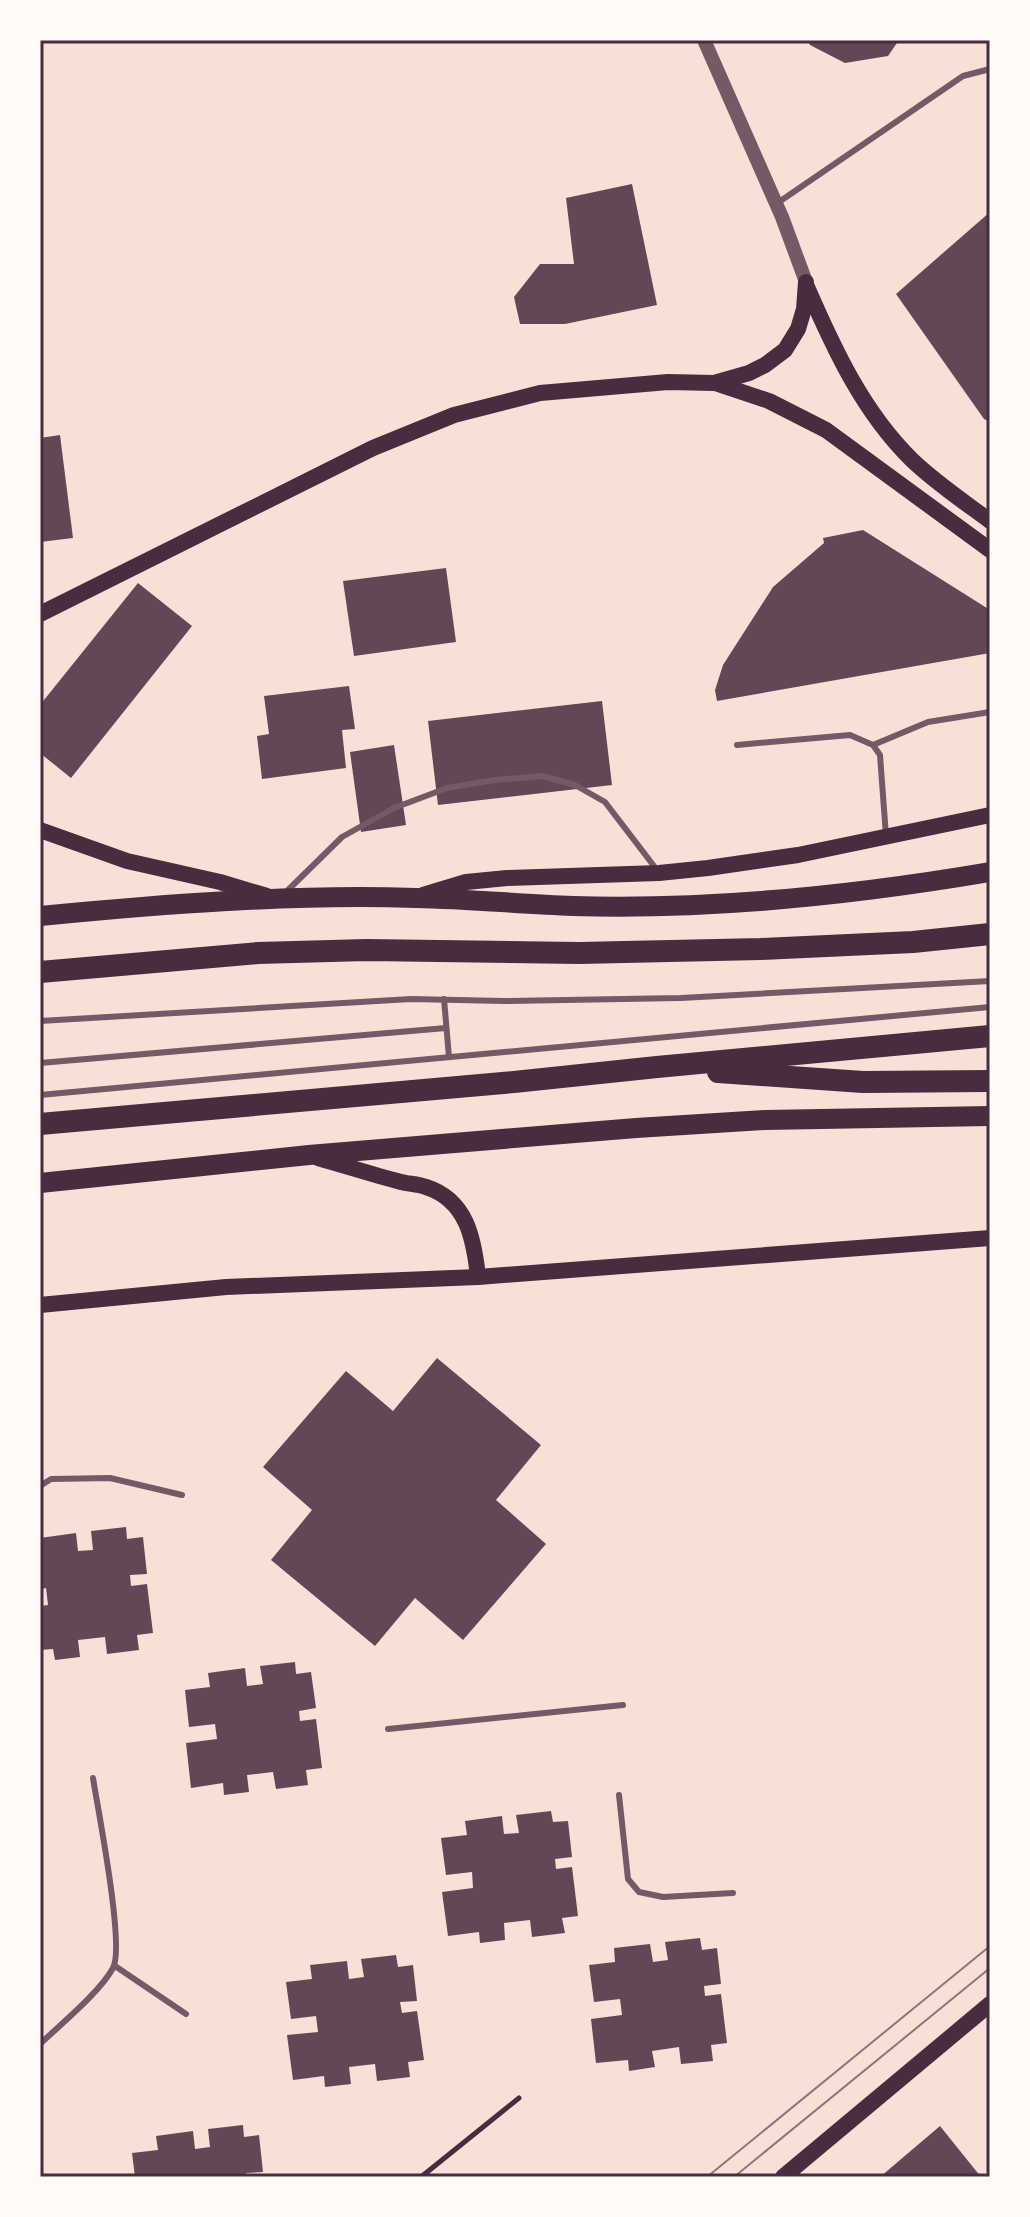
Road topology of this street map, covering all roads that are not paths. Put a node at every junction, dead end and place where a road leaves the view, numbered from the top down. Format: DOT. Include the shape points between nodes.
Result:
graph roads {
  1 [pos="704,40"];
  2 [pos="990,69"];
  3 [pos="776,204"];
  4 [pos="806,282"];
  5 [pos="714,383"];
  6 [pos="990,521"];
  7 [pos="990,550"];
  8 [pos="40,614"];
  9 [pos="990,712"];
  10 [pos="737,745"];
  11 [pos="873,745"];
  12 [pos="990,815"];
  13 [pos="40,830"];
  14 [pos="886,836"];
  15 [pos="990,872"];
  16 [pos="659,873"];
  17 [pos="415,898"];
  18 [pos="280,900"];
  19 [pos="40,916"];
  20 [pos="990,934"];
  21 [pos="40,972"];
  22 [pos="990,981"];
  23 [pos="444,999"];
  24 [pos="990,1007"];
  25 [pos="40,1021"];
  26 [pos="446,1028"];
  27 [pos="990,1036"];
  28 [pos="449,1057"];
  29 [pos="40,1063"];
  30 [pos="657,1067"];
  31 [pos="990,1081"];
  32 [pos="40,1095"];
  33 [pos="990,1116"];
  34 [pos="40,1124"];
  35 [pos="309,1155"];
  36 [pos="40,1183"];
  37 [pos="990,1238"];
  38 [pos="478,1277"];
  39 [pos="40,1305"];
  40 [pos="40,1486"];
  41 [pos="182,1495"];
  42 [pos="623,1705"];
  43 [pos="388,1729"];
  44 [pos="93,1778"];
  45 [pos="619,1795"];
  46 [pos="733,1893"];
  47 [pos="115,1966"];
  48 [pos="990,2004"];
  49 [pos="186,2014"];
  50 [pos="40,2044"];
  51 [pos="783,2177"];
  1 -- 3 [label="street"];
  2 -- 3 [label="lane" via="963,76"];
  3 -- 4 [label="street"];
  4 -- 5 [label="main road" via="798,329 785,350 749,373"];
  4 -- 6 [label="main road" via="829,338 881,425 922,469"];
  5 -- 7 [label="main road" via="769,401 826,430"];
  5 -- 8 [label="main road" via="540,393 454,415 373,448"];
  9 -- 11 [label="lane" via="928,722"];
  10 -- 11 [label="lane" via="850,735"];
  11 -- 14 [label="lane" via="880,755"];
  12 -- 14 [label="main road"];
  13 -- 18 [label="main road" via="127,861"];
  14 -- 16 [label="main road" via="798,855"];
  15 -- 17 [label="main road" via="921,884 694,905"];
  16 -- 17 [label="main road" via="466,882"];
  16 -- 18 [label="lane" via="605,802 575,785 542,776 447,788 394,808 342,837"];
  17 -- 18 [label="main road"];
  18 -- 19 [label="main road"];
  20 -- 21 [label="highway" via="746,950 258,953"];
  22 -- 23 [label="lane" via="681,998"];
  23 -- 25 [label="lane"];
  23 -- 26 [label="lane"];
  24 -- 28 [label="lane"];
  26 -- 28 [label="lane"];
  26 -- 29 [label="lane"];
  27 -- 30 [label="highway"];
  28 -- 32 [label="lane"];
  30 -- 31 [label="highway" via="863,1082"];
  30 -- 34 [label="highway"];
  33 -- 35 [label="main road" via="751,1121"];
  35 -- 36 [label="main road"];
  35 -- 38 [label="main road" via="427,1187 448,1198 464,1215"];
  37 -- 38 [label="main road"];
  38 -- 39 [label="main road" via="226,1287"];
  40 -- 41 [label="lane" via="51,1479 110,1478"];
  42 -- 43 [label="lane"];
  44 -- 47 [label="lane" via="115,1924"];
  45 -- 46 [label="lane" via="628,1879 639,1892 663,1897"];
  47 -- 49 [label="lane"];
  47 -- 50 [label="lane"];
  48 -- 51 [label="main road"];
}
